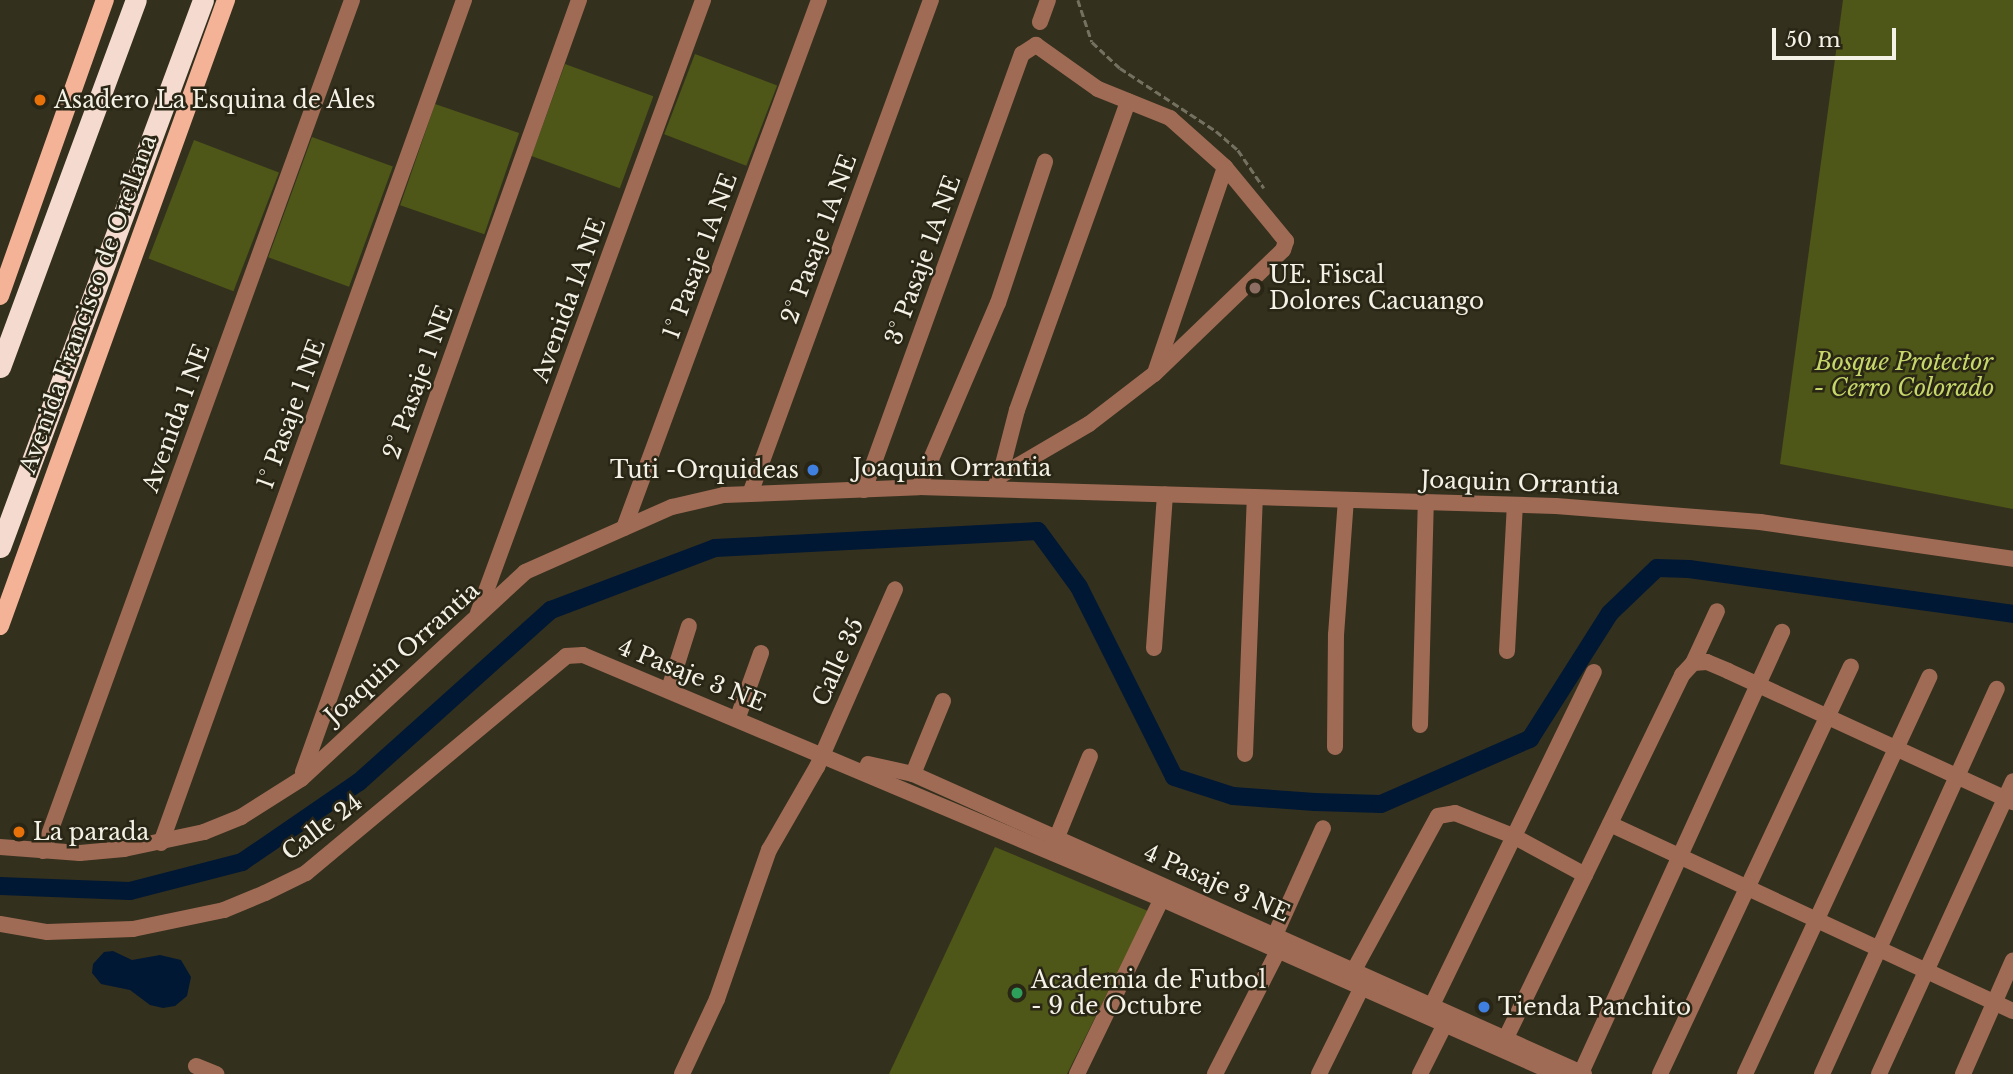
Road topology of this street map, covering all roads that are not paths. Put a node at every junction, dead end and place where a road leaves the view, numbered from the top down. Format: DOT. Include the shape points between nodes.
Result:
graph roads {
  1 [pos="106,0"];
  2 [pos="136,0"];
  3 [pos="203,0"];
  4 [pos="226,0"];
  5 [pos="352,0"];
  6 [pos="464,0"];
  7 [pos="579,0"];
  8 [pos="703,0"];
  9 [pos="820,0"];
  10 [pos="931,0"];
  11 [pos="1048,0"];
  12 [pos="1040,22"];
  13 [pos="1128,101"];
  14 [pos="1045,162"];
  15 [pos="1225,167"];
  16 [pos="0,296"];
  17 [pos="0,367"];
  18 [pos="1154,374"];
  19 [pos="997,482"];
  20 [pos="919,487"];
  21 [pos="864,490"];
  22 [pos="750,494"];
  23 [pos="1165,494"];
  24 [pos="1255,497"];
  25 [pos="1346,500"];
  26 [pos="1426,502"];
  27 [pos="1515,505"];
  28 [pos="624,528"];
  29 [pos="0,547"];
  30 [pos="2013,559"];
  31 [pos="895,589"];
  32 [pos="1717,611"];
  33 [pos="477,616"];
  34 [pos="0,626"];
  35 [pos="689,626"];
  36 [pos="1782,632"];
  37 [pos="1154,648"];
  38 [pos="1507,652"];
  39 [pos="761,653"];
  40 [pos="583,654"];
  41 [pos="1693,663"];
  42 [pos="1852,667"];
  43 [pos="1594,672"];
  44 [pos="1928,677"];
  45 [pos="1758,684"];
  46 [pos="669,689"];
  47 [pos="1997,689"];
  48 [pos="943,701"];
  49 [pos="738,717"];
  50 [pos="1828,717"];
  51 [pos="1420,725"];
  52 [pos="1335,747"];
  53 [pos="1896,748"];
  54 [pos="824,753"];
  55 [pos="1245,754"];
  56 [pos="1090,756"];
  57 [pos="913,774"];
  58 [pos="1957,777"];
  59 [pos="301,779"];
  60 [pos="2013,781"];
  61 [pos="2009,801"];
  62 [pos="1609,824"];
  63 [pos="1322,828"];
  64 [pos="1513,836"];
  65 [pos="1057,837"];
  66 [pos="161,843"];
  67 [pos="0,847"];
  68 [pos="43,851"];
  69 [pos="1680,856"];
  70 [pos="1585,875"];
  71 [pos="1748,888"];
  72 [pos="1165,892"];
  73 [pos="1816,919"];
  74 [pos="0,924"];
  75 [pos="1277,943"];
  76 [pos="1879,948"];
  77 [pos="2013,960"];
  78 [pos="1354,970"];
  79 [pos="1927,970"];
  80 [pos="1363,987"];
  81 [pos="1995,1002"];
  82 [pos="1433,1003"];
  83 [pos="2013,1010"];
  84 [pos="1446,1024"];
  85 [pos="1504,1044"];
  86 [pos="196,1066"];
  87 [pos="1547,1069"];
  88 [pos="1583,1073"];
  89 [pos="216,1074"];
  90 [pos="682,1074"];
  91 [pos="1077,1074"];
  92 [pos="1215,1074"];
  93 [pos="1319,1074"];
  94 [pos="1420,1074"];
  95 [pos="1660,1074"];
  96 [pos="1745,1074"];
  97 [pos="1822,1074"];
  98 [pos="1879,1074"];
  99 [pos="1963,1074"];
  1 -- 16 [label="main road"];
  2 -- 17 [label="highway"];
  3 -- 29 [label="highway, Avenida Francisco de Orellana"];
  4 -- 34 [label="main road, Avenida Francisco de Orellana"];
  5 -- 68 [label="street, Avenida 1 NE"];
  6 -- 66 [label="street, 1° Pasaje 1 NE"];
  7 -- 59 [label="street, 2° Pasaje 1 NE"];
  8 -- 33 [label="street, Avenida 1A NE"];
  9 -- 28 [label="street, 1° Pasaje 1A NE"];
  10 -- 22 [label="street, 2° Pasaje 1A NE"];
  11 -- 12 [label="street"];
  13 -- 15 [label="street" via="1170,118"];
  13 -- 19 [label="street" via="1017,410"];
  13 -- 21 [label="street, 3° Pasaje 1A NE" via="1098,89 1045,48 1028,48"];
  14 -- 20 [label="street" via="998,303"];
  15 -- 18 [label="street"];
  15 -- 18 [label="street" via="1282,231 1283,250"];
  18 -- 19 [label="street" via="1089,424"];
  19 -- 20 [label="street, Joaquin Orrantia"];
  19 -- 23 [label="street, Joaquin Orrantia"];
  20 -- 21 [label="street, Joaquin Orrantia"];
  21 -- 22 [label="street, Joaquin Orrantia"];
  22 -- 28 [label="street, Joaquin Orrantia" via="672,507"];
  23 -- 24 [label="street, Joaquin Orrantia"];
  23 -- 37 [label="street"];
  24 -- 25 [label="street, Joaquin Orrantia"];
  24 -- 55 [label="street"];
  25 -- 26 [label="street, Joaquin Orrantia"];
  25 -- 52 [label="street" via="1336,635"];
  26 -- 27 [label="street, Joaquin Orrantia"];
  26 -- 51 [label="street"];
  27 -- 30 [label="street, Joaquin Orrantia" via="1760,522"];
  27 -- 38 [label="street"];
  28 -- 33 [label="street, Joaquin Orrantia" via="525,572"];
  31 -- 54 [label="street, Calle 35"];
  32 -- 41 [label="street"];
  33 -- 59 [label="street, Joaquin Orrantia"];
  35 -- 46 [label="street"];
  36 -- 45 [label="street"];
  39 -- 49 [label="street"];
  40 -- 46 [label="street, 4 Pasaje 3 NE"];
  40 -- 74 [label="street, Calle 24" via="566,656 306,873 265,894 224,910 133,929 47,932"];
  41 -- 45 [label="street" via="1707,662"];
  41 -- 62 [label="street" via="1682,674"];
  42 -- 50 [label="street"];
  43 -- 64 [label="street"];
  44 -- 53 [label="street"];
  45 -- 50 [label="street"];
  45 -- 69 [label="street"];
  46 -- 49 [label="street, 4 Pasaje 3 NE"];
  47 -- 58 [label="street"];
  48 -- 57 [label="street"];
  49 -- 54 [label="street, 4 Pasaje 3 NE"];
  50 -- 53 [label="street"];
  50 -- 71 [label="street"];
  53 -- 58 [label="street"];
  53 -- 73 [label="street"];
  54 -- 57 [label="street, 4 Pasaje 3 NE"];
  54 -- 72 [label="street, 4 Pasaje 3 NE"];
  54 -- 90 [label="street, Calle 35" via="769,850 717,999"];
  56 -- 65 [label="street"];
  57 -- 65 [label="street, 4 Pasaje 3 NE"];
  58 -- 61 [label="street"];
  58 -- 76 [label="street"];
  59 -- 66 [label="street, Joaquin Orrantia" via="241,817"];
  60 -- 61 [label="street"];
  61 -- 79 [label="street"];
  62 -- 69 [label="street"];
  62 -- 70 [label="street"];
  63 -- 75 [label="street"];
  64 -- 70 [label="street"];
  64 -- 78 [label="street" via="1455,813 1438,816"];
  64 -- 82 [label="street"];
  65 -- 72 [label="street, 4 Pasaje 3 NE"];
  66 -- 68 [label="street, Joaquin Orrantia" via="80,853"];
  67 -- 68 [label="street, Joaquin Orrantia"];
  69 -- 71 [label="street"];
  69 -- 88 [label="street"];
  70 -- 85 [label="street"];
  71 -- 73 [label="street"];
  71 -- 95 [label="street"];
  72 -- 75 [label="street, 4 Pasaje 3 NE"];
  72 -- 91 [label="street"];
  73 -- 76 [label="street"];
  73 -- 96 [label="street"];
  75 -- 78 [label="street, 4 Pasaje 3 NE"];
  75 -- 80 [label="street, 4 Pasaje 3 NE"];
  75 -- 92 [label="street"];
  76 -- 79 [label="street"];
  76 -- 97 [label="street"];
  77 -- 81 [label="street"];
  78 -- 82 [label="street, 4 Pasaje 3 NE"];
  79 -- 81 [label="street"];
  79 -- 98 [label="street"];
  80 -- 84 [label="street, 4 Pasaje 3 NE"];
  80 -- 93 [label="street"];
  81 -- 83 [label="street"];
  81 -- 99 [label="street"];
  82 -- 85 [label="street, 4 Pasaje 3 NE"];
  84 -- 85 [label="street, 4 Pasaje 3 NE"];
  84 -- 94 [label="street"];
  85 -- 87 [label="street, 4 Pasaje 3 NE"];
  86 -- 89 [label="street"];
  87 -- 88 [label="street, 4 Pasaje 3 NE"];
}
